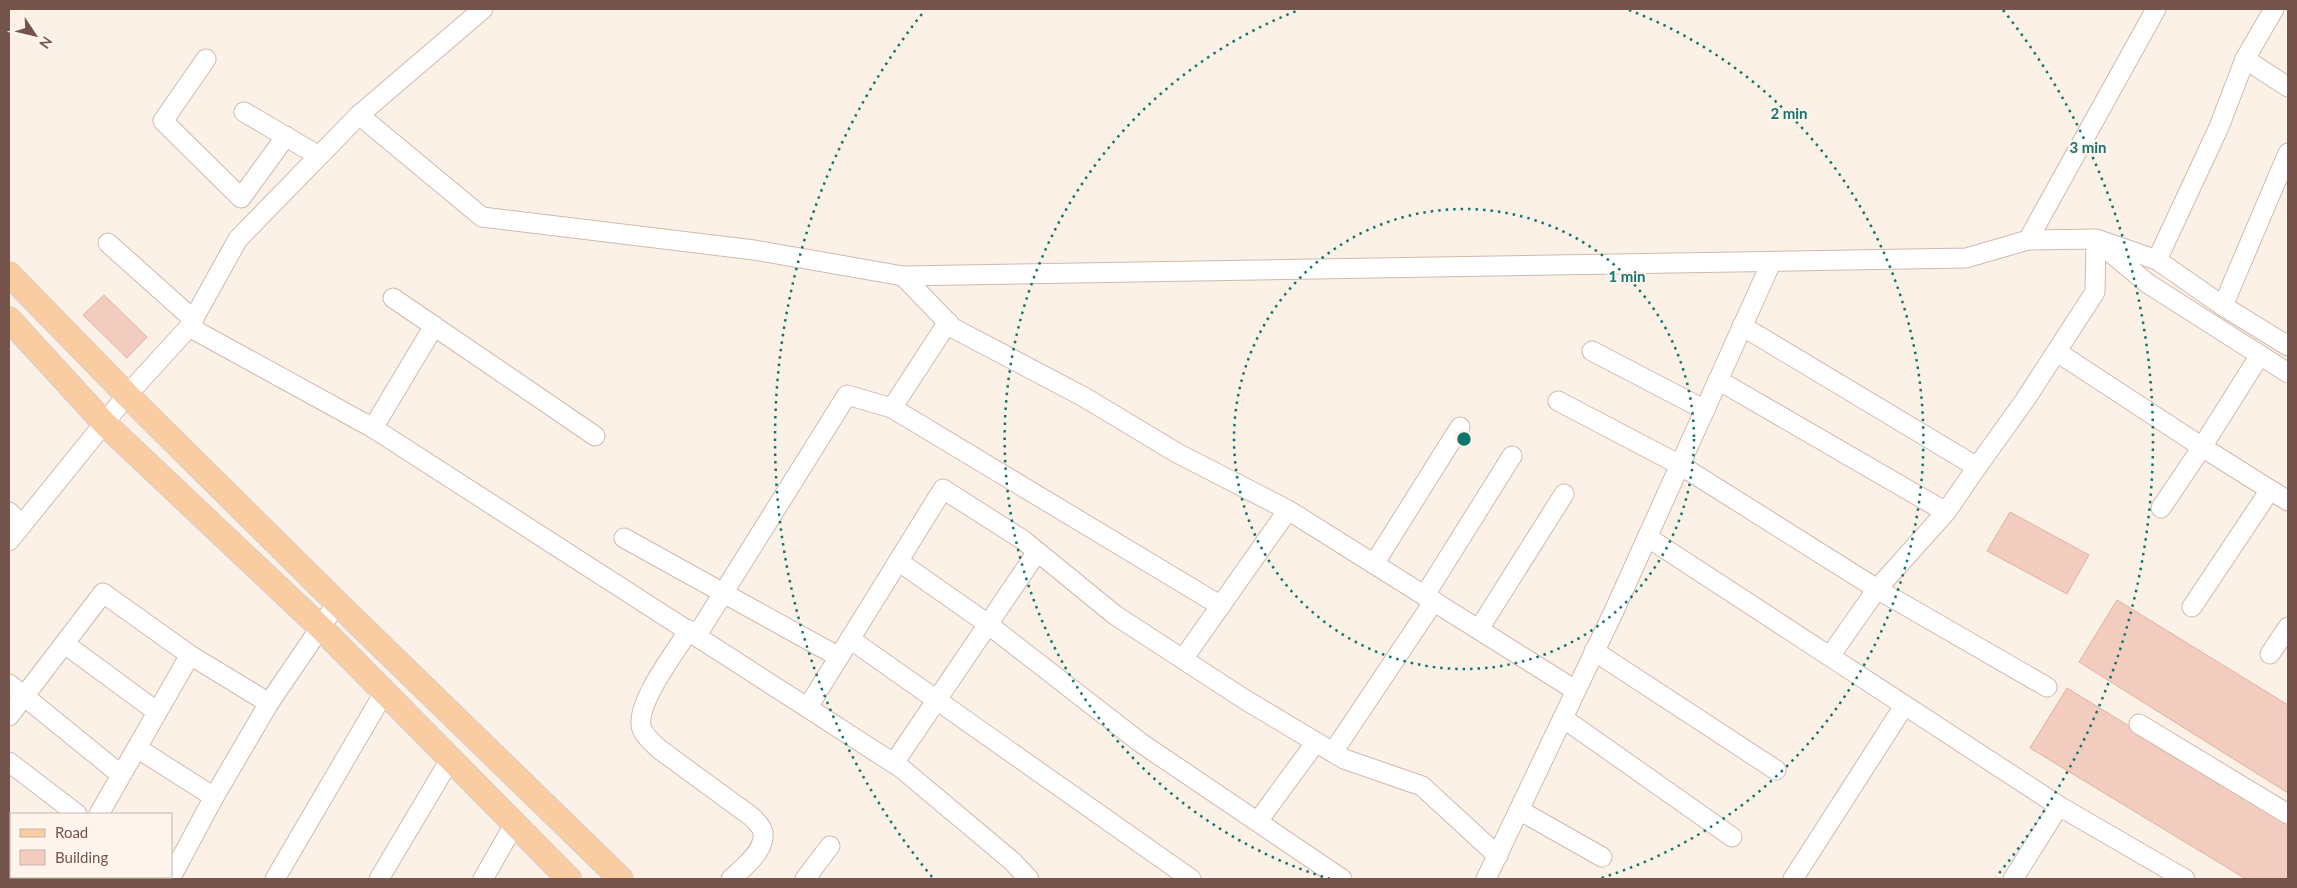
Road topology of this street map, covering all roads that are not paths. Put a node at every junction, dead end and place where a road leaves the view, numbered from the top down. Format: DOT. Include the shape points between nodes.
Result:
graph roads {
  1 [pos="484,9"];
  2 [pos="2156,9"];
  3 [pos="2274,9"];
  4 [pos="206,59"];
  5 [pos="2245,60"];
  6 [pos="2288,87"];
  7 [pos="244,112"];
  8 [pos="359,115"];
  9 [pos="286,136"];
  10 [pos="2288,154"];
  11 [pos="319,156"];
  12 [pos="2096,239"];
  13 [pos="2028,240"];
  14 [pos="108,243"];
  15 [pos="2157,260"];
  16 [pos="1771,263"];
  17 [pos="9,274"];
  18 [pos="903,276"];
  19 [pos="393,298"];
  20 [pos="2223,306"];
  21 [pos="9,319"];
  22 [pos="948,322"];
  23 [pos="192,323"];
  24 [pos="434,326"];
  25 [pos="1742,326"];
  26 [pos="2288,346"];
  27 [pos="1592,351"];
  28 [pos="2057,352"];
  29 [pos="2260,355"];
  30 [pos="2288,372"];
  31 [pos="1718,380"];
  32 [pos="128,396"];
  33 [pos="1558,401"];
  34 [pos="892,408"];
  35 [pos="1704,410"];
  36 [pos="105,424"];
  37 [pos="1460,426"];
  38 [pos="373,428"];
  39 [pos="595,436"];
  40 [pos="2202,447"];
  41 [pos="1512,456"];
  42 [pos="1680,465"];
  43 [pos="1977,468"];
  44 [pos="2270,490"];
  45 [pos="1564,494"];
  46 [pos="2288,501"];
  47 [pos="2160,508"];
  48 [pos="1288,510"];
  49 [pos="1946,512"];
  50 [pos="15,518"];
  51 [pos="1647,537"];
  52 [pos="624,538"];
  53 [pos="9,541"];
  54 [pos="1037,552"];
  55 [pos="898,561"];
  56 [pos="1374,564"];
  57 [pos="1877,589"];
  58 [pos="723,592"];
  59 [pos="1430,598"];
  60 [pos="337,603"];
  61 [pos="1221,606"];
  62 [pos="2192,607"];
  63 [pos="989,626"];
  64 [pos="2288,627"];
  65 [pos="321,628"];
  66 [pos="1479,629"];
  67 [pos="693,633"];
  68 [pos="850,639"];
  69 [pos="65,644"];
  70 [pos="1594,651"];
  71 [pos="2270,654"];
  72 [pos="190,655"];
  73 [pos="1830,656"];
  74 [pos="839,657"];
  75 [pos="1183,659"];
  76 [pos="2047,688"];
  77 [pos="16,690"];
  78 [pos="1576,690"];
  79 [pos="385,691"];
  80 [pos="936,700"];
  81 [pos="270,703"];
  82 [pos="1904,706"];
  83 [pos="808,707"];
  84 [pos="156,711"];
  85 [pos="9,716"];
  86 [pos="1563,718"];
  87 [pos="2139,724"];
  88 [pos="1316,742"];
  89 [pos="137,748"];
  90 [pos="1333,752"];
  91 [pos="451,758"];
  92 [pos="9,762"];
  93 [pos="894,763"];
  94 [pos="1776,770"];
  95 [pos="120,774"];
  96 [pos="214,797"];
  97 [pos="2058,806"];
  98 [pos="1519,810"];
  99 [pos="76,813"];
  100 [pos="100,813"];
  101 [pos="2288,814"];
  102 [pos="1258,822"];
  103 [pos="515,823"];
  104 [pos="1732,837"];
  105 [pos="830,846"];
  106 [pos="1498,856"];
  107 [pos="1602,857"];
  108 [pos="172,874"];
  109 [pos="1799,877"];
  110 [pos="275,879"];
  111 [pos="379,879"];
  112 [pos="483,879"];
  113 [pos="569,879"];
  114 [pos="621,879"];
  115 [pos="731,879"];
  116 [pos="805,879"];
  117 [pos="1029,879"];
  118 [pos="1191,879"];
  119 [pos="1342,879"];
  120 [pos="1486,879"];
  121 [pos="2013,879"];
  122 [pos="2185,879"];
  1 -- 8 [label="street"];
  2 -- 13 [label="street"];
  3 -- 5 [label="street"];
  4 -- 9 [label="street" via="163,121 242,198"];
  5 -- 6 [label="street"];
  5 -- 15 [label="street" via="2219,127"];
  7 -- 9 [label="street"];
  8 -- 11 [label="street"];
  8 -- 18 [label="street" via="482,217 754,250"];
  9 -- 11 [label="street"];
  10 -- 20 [label="street"];
  11 -- 23 [label="street" via="238,239"];
  12 -- 13 [label="street"];
  12 -- 15 [label="street"];
  12 -- 28 [label="street" via="2095,292"];
  12 -- 29 [label="street" via="2147,283"];
  13 -- 16 [label="street" via="1966,258"];
  14 -- 23 [label="street"];
  15 -- 20 [label="street"];
  16 -- 18 [label="street"];
  16 -- 25 [label="street"];
  17 -- 32 [label="main road"];
  18 -- 22 [label="street"];
  19 -- 24 [label="street"];
  20 -- 26 [label="street"];
  21 -- 36 [label="main road"];
  22 -- 34 [label="street"];
  22 -- 48 [label="street" via="953,328 1084,397 1177,453"];
  23 -- 32 [label="street"];
  23 -- 38 [label="street"];
  24 -- 38 [label="street"];
  24 -- 39 [label="street"];
  25 -- 31 [label="street"];
  25 -- 43 [label="street"];
  27 -- 35 [label="street"];
  28 -- 40 [label="street"];
  28 -- 43 [label="street"];
  29 -- 30 [label="street"];
  29 -- 40 [label="street"];
  31 -- 35 [label="street"];
  31 -- 49 [label="street"];
  32 -- 36 [label="street"];
  32 -- 60 [label="main road"];
  33 -- 42 [label="street"];
  34 -- 58 [label="street" via="847,395"];
  34 -- 61 [label="street"];
  35 -- 42 [label="street"];
  36 -- 50 [label="street"];
  36 -- 65 [label="main road"];
  37 -- 56 [label="street"];
  38 -- 67 [label="street"];
  40 -- 44 [label="street"];
  40 -- 47 [label="street"];
  41 -- 59 [label="street"];
  42 -- 51 [label="street"];
  42 -- 57 [label="street"];
  43 -- 49 [label="street"];
  44 -- 46 [label="street"];
  44 -- 62 [label="street"];
  45 -- 66 [label="street"];
  48 -- 56 [label="street"];
  48 -- 61 [label="street"];
  49 -- 57 [label="street"];
  50 -- 53 [label="street"];
  51 -- 70 [label="street"];
  51 -- 73 [label="street"];
  52 -- 58 [label="street"];
  54 -- 55 [label="street" via="943,488"];
  54 -- 63 [label="street"];
  54 -- 75 [label="street" via="1115,615"];
  55 -- 63 [label="street"];
  55 -- 68 [label="street"];
  56 -- 59 [label="street"];
  57 -- 73 [label="street"];
  57 -- 76 [label="street"];
  58 -- 67 [label="street"];
  58 -- 74 [label="street"];
  59 -- 66 [label="street"];
  59 -- 90 [label="street"];
  60 -- 65 [label="street"];
  60 -- 114 [label="main road"];
  61 -- 75 [label="street"];
  63 -- 80 [label="street"];
  63 -- 102 [label="street" via="1141,743"];
  64 -- 71 [label="street"];
  65 -- 79 [label="main road"];
  65 -- 81 [label="street"];
  66 -- 78 [label="street"];
  67 -- 83 [label="street"];
  67 -- 115 [label="street" via="644,704 641,728 659,749 760,827 763,834 760,845"];
  68 -- 74 [label="street"];
  68 -- 80 [label="street"];
  69 -- 72 [label="street" via="103,593"];
  69 -- 77 [label="street"];
  69 -- 84 [label="street"];
  70 -- 78 [label="street"];
  70 -- 94 [label="street"];
  72 -- 81 [label="street"];
  72 -- 84 [label="street"];
  73 -- 82 [label="street"];
  74 -- 83 [label="street"];
  75 -- 88 [label="street"];
  77 -- 85 [label="street"];
  77 -- 95 [label="street"];
  78 -- 86 [label="street"];
  79 -- 91 [label="main road"];
  79 -- 110 [label="street"];
  80 -- 93 [label="street"];
  80 -- 118 [label="street"];
  81 -- 96 [label="street"];
  82 -- 97 [label="street"];
  82 -- 109 [label="street"];
  83 -- 93 [label="street"];
  84 -- 89 [label="street"];
  86 -- 98 [label="street"];
  86 -- 104 [label="street"];
  87 -- 101 [label="street"];
  88 -- 90 [label="street"];
  88 -- 102 [label="street"];
  89 -- 95 [label="street"];
  89 -- 96 [label="street"];
  90 -- 106 [label="street" via="1344,759 1422,786"];
  91 -- 103 [label="main road"];
  91 -- 111 [label="street"];
  92 -- 99 [label="street"];
  93 -- 117 [label="street" via="1012,861"];
  95 -- 100 [label="street"];
  96 -- 108 [label="street"];
  97 -- 121 [label="street"];
  97 -- 122 [label="street"];
  98 -- 106 [label="street"];
  98 -- 107 [label="street"];
  102 -- 119 [label="street"];
  103 -- 112 [label="street"];
  103 -- 113 [label="main road"];
  105 -- 116 [label="street"];
  106 -- 120 [label="street"];
}
